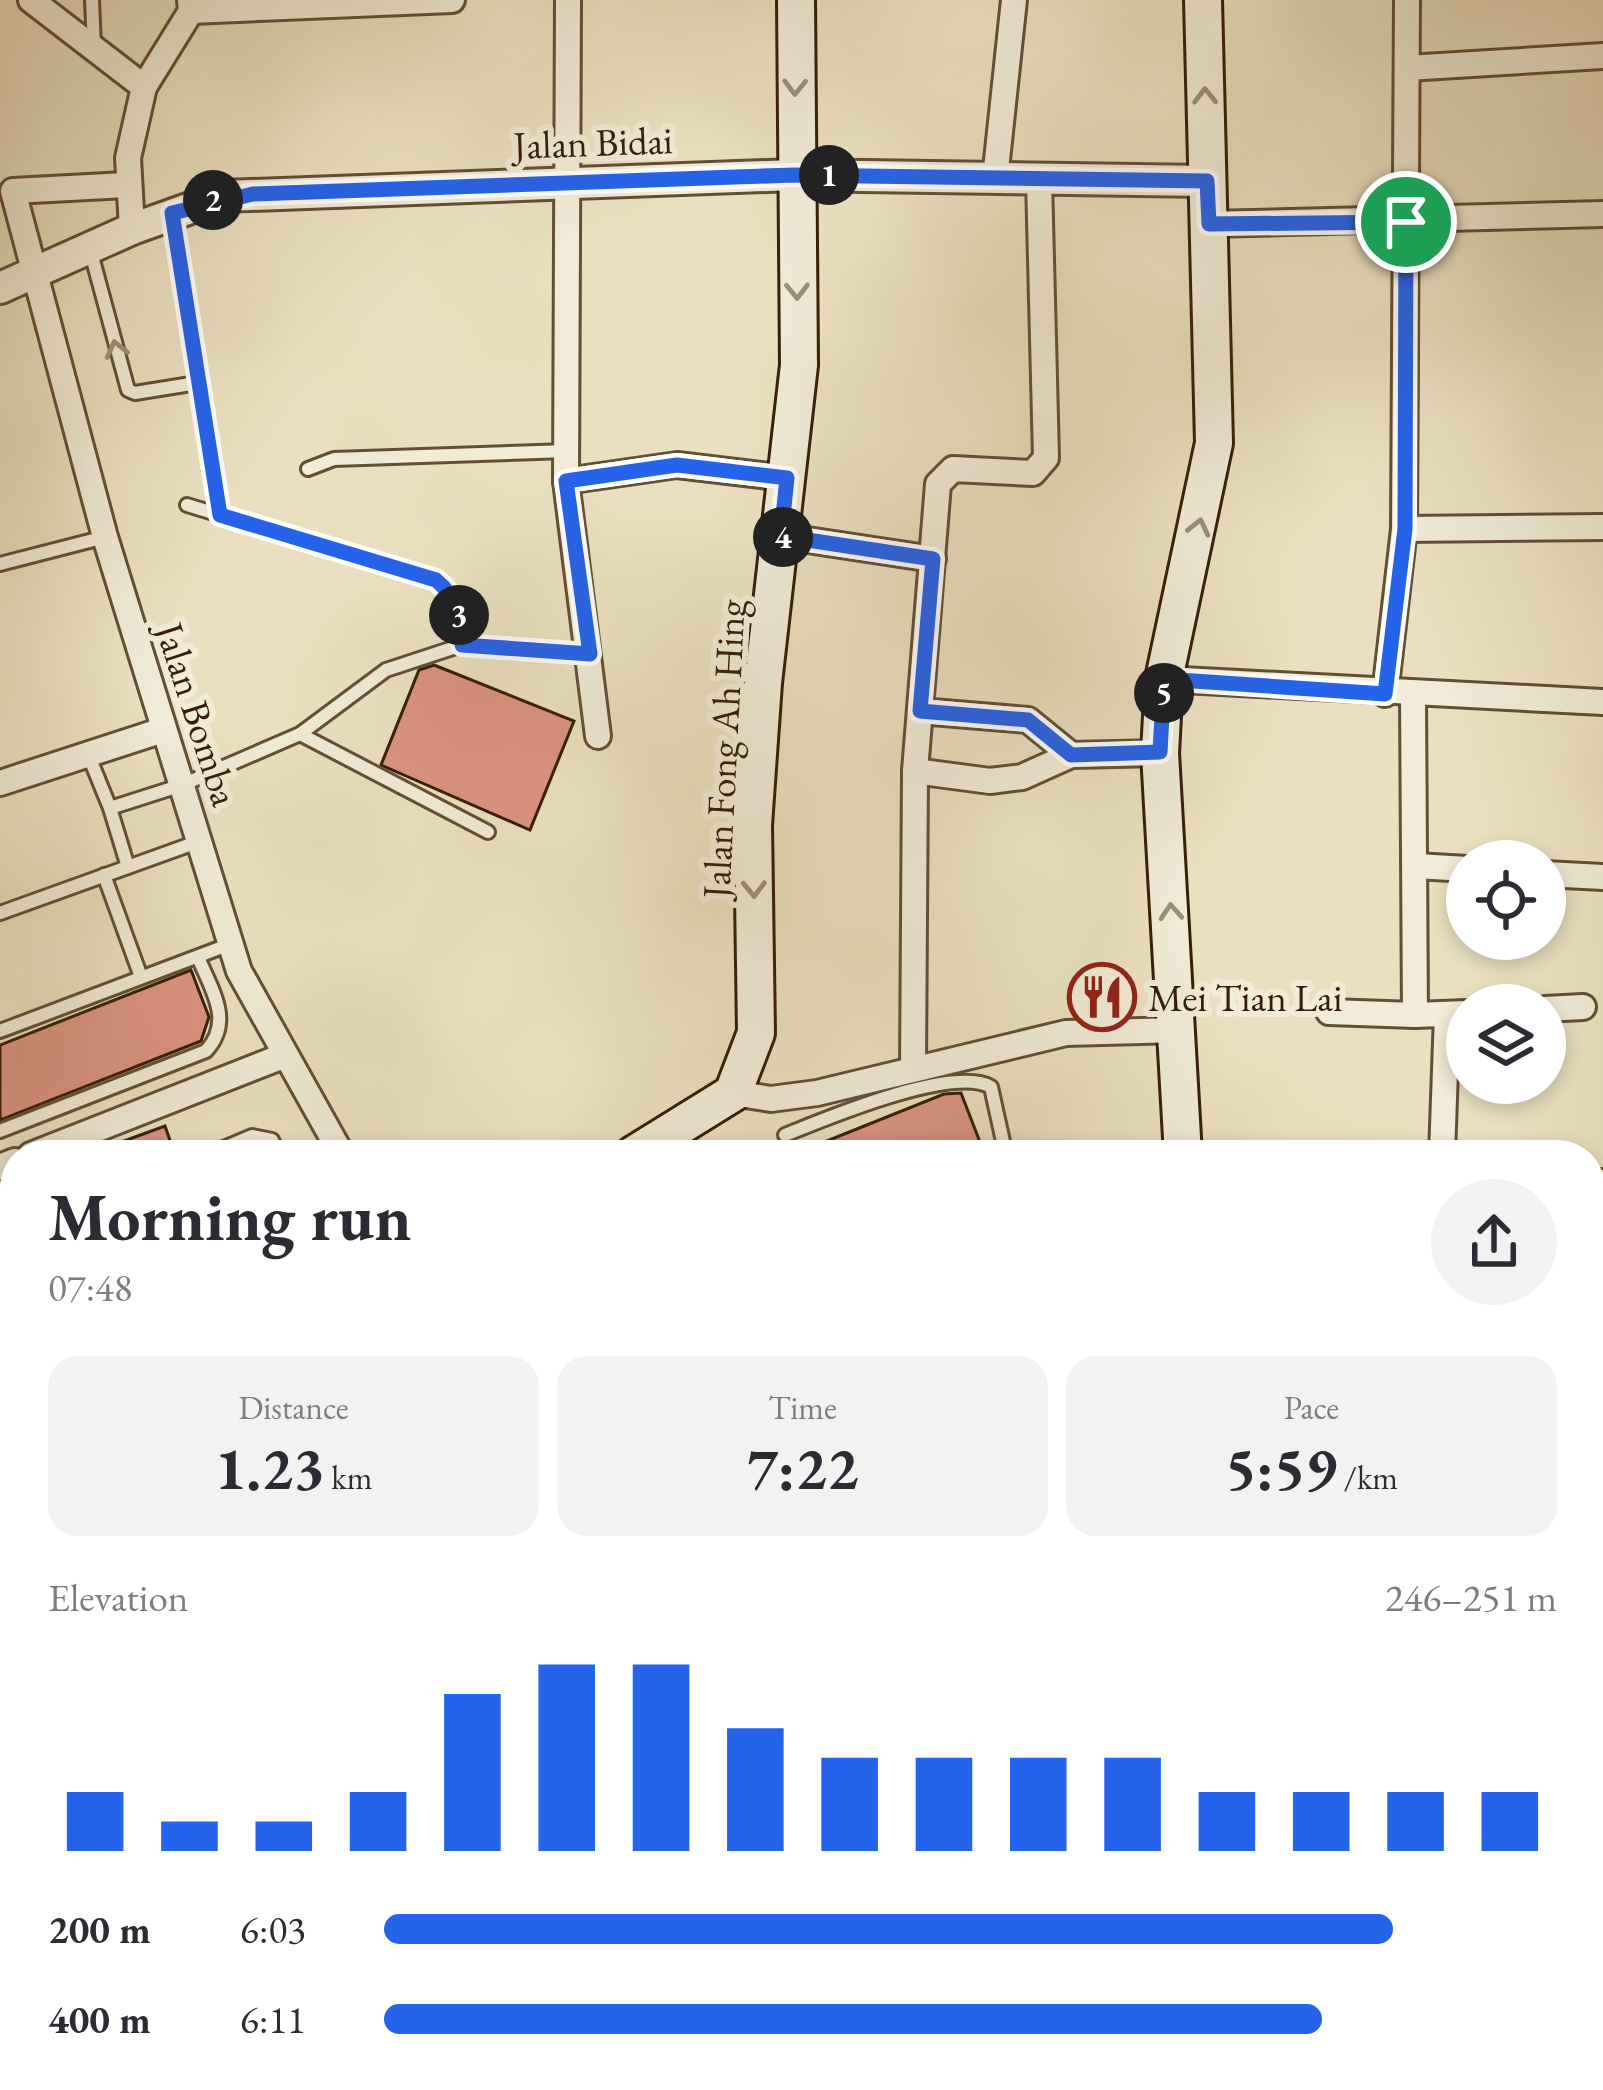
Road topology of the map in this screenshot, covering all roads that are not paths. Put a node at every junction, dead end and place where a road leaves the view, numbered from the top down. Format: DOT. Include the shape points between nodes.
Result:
graph roads {
  1 [pos="31,0"];
  2 [pos="92,0"];
  3 [pos="452,0"];
  4 [pos="568,0"];
  5 [pos="796,0"];
  6 [pos="1014,0"];
  7 [pos="1203,0"];
  8 [pos="1407,0"];
  9 [pos="387,1"];
  10 [pos="287,4"];
  11 [pos="190,6"];
  12 [pos="94,47"];
  13 [pos="1603,56"];
  14 [pos="1407,68"];
  15 [pos="144,87"];
  16 [pos="794,175"];
  17 [pos="995,179"];
  18 [pos="1039,180"];
  19 [pos="570,181"];
  20 [pos="1207,181"];
  21 [pos="126,185"];
  22 [pos="6,190"];
  23 [pos="172,213"];
  24 [pos="1603,214"];
  25 [pos="1406,222"];
  26 [pos="1209,224"];
  27 [pos="132,229"];
  28 [pos="90,249"];
  29 [pos="32,276"];
  30 [pos="0,288"];
  31 [pos="197,383"];
  32 [pos="567,451"];
  33 [pos="308,470"];
  34 [pos="787,478"];
  35 [pos="566,481"];
  36 [pos="187,505"];
  37 [pos="220,515"];
  38 [pos="1603,526"];
  39 [pos="1405,529"];
  40 [pos="781,536"];
  41 [pos="105,537"];
  42 [pos="933,559"];
  43 [pos="0,564"];
  44 [pos="462,645"];
  45 [pos="590,654"];
  46 [pos="1164,679"];
  47 [pos="1385,694"];
  48 [pos="1413,695"];
  49 [pos="1603,703"];
  50 [pos="920,711"];
  51 [pos="163,730"];
  52 [pos="300,734"];
  53 [pos="598,736"];
  54 [pos="1160,752"];
  55 [pos="88,754"];
  56 [pos="1071,755"];
  57 [pos="915,771"];
  58 [pos="0,783"];
  59 [pos="182,785"];
  60 [pos="110,808"];
  61 [pos="488,832"];
  62 [pos="200,841"];
  63 [pos="128,866"];
  64 [pos="1416,866"];
  65 [pos="1446,868"];
  66 [pos="104,875"];
  67 [pos="1566,875"];
  68 [pos="1603,877"];
  69 [pos="0,913"];
  70 [pos="233,943"];
  71 [pos="197,957"];
  72 [pos="141,977"];
  73 [pos="1583,1006"];
  74 [pos="1566,1007"];
  75 [pos="1329,1012"];
  76 [pos="1446,1014"];
  77 [pos="1415,1016"];
  78 [pos="1179,1030"];
  79 [pos="0,1031"];
  80 [pos="283,1056"];
  81 [pos="913,1067"];
  82 [pos="151,1072"];
  83 [pos="733,1093"];
  84 [pos="818,1093"];
  85 [pos="165,1103"];
  86 [pos="1447,1104"];
  87 [pos="824,1118"];
  88 [pos="0,1131"];
  89 [pos="785,1135"];
  90 [pos="70,1140"];
  91 [pos="243,1140"];
  92 [pos="272,1140"];
  93 [pos="333,1140"];
  94 [pos="659,1140"];
  95 [pos="1003,1140"];
  96 [pos="1183,1140"];
  97 [pos="1444,1140"];
  1 -- 12 [label="street"];
  2 -- 12 [label="lane"];
  3 -- 9 [label="street"];
  4 -- 19 [label="street"];
  5 -- 16 [label="main road, Jalan Fong Ah Hing, one-way"];
  6 -- 17 [label="street"];
  20 -- 7 [label="main road, one-way"];
  8 -- 14 [label="street"];
  9 -- 10 [label="street"];
  10 -- 11 [label="street"];
  11 -- 15 [label="street"];
  12 -- 15 [label="street"];
  13 -- 14 [label="street"];
  14 -- 25 [label="street"];
  15 -- 21 [label="street"];
  16 -- 17 [label="street, Jalan Bidai"];
  16 -- 19 [label="street, Jalan Bidai"];
  16 -- 34 [label="main road, Jalan Fong Ah Hing, one-way" via="799,365"];
  17 -- 18 [label="street, Jalan Bidai"];
  18 -- 20 [label="street, Jalan Bidai"];
  18 -- 42 [label="street" via="1046,458 1034,473 964,468 944,475"];
  19 -- 23 [label="street, Jalan Bidai" via="253,194"];
  19 -- 32 [label="street"];
  20 -- 26 [label="main road"];
  21 -- 22 [label="street"];
  21 -- 27 [label="street"];
  22 -- 29 [label="street, Jalan Bomba"];
  23 -- 27 [label="street, Jalan Bidai"];
  23 -- 31 [label="lane"];
  24 -- 25 [label="street"];
  25 -- 26 [label="street"];
  25 -- 39 [label="street"];
  46 -- 26 [label="main road, one-way" via="1214,443"];
  27 -- 28 [label="street, Jalan Bidai"];
  28 -- 29 [label="street, Jalan Bidai"];
  31 -- 28 [label="lane, one-way" via="128,390"];
  29 -- 30 [label="street, Jalan Bidai"];
  29 -- 41 [label="street, Jalan Bomba"];
  31 -- 37 [label="lane"];
  32 -- 33 [label="lane" via="334,459"];
  32 -- 35 [label="street"];
  34 -- 35 [label="street" via="677,465"];
  34 -- 40 [label="main road, Jalan Fong Ah Hing"];
  35 -- 45 [label="street"];
  36 -- 37 [label="lane"];
  37 -- 44 [label="lane" via="436,580 459,609"];
  38 -- 39 [label="street"];
  39 -- 47 [label="street"];
  40 -- 42 [label="street"];
  40 -- 83 [label="main road, Jalan Fong Ah Hing, one-way" via="753,825 756,1033"];
  41 -- 43 [label="lane"];
  41 -- 51 [label="street, Jalan Bomba"];
  42 -- 50 [label="street"];
  44 -- 45 [label="lane"];
  44 -- 52 [label="lane" via="386,670"];
  45 -- 53 [label="street"];
  46 -- 47 [label="street"];
  46 -- 54 [label="main road"];
  47 -- 48 [label="street"];
  48 -- 49 [label="street"];
  48 -- 64 [label="street"];
  50 -- 56 [label="street" via="1028,720"];
  50 -- 57 [label="street"];
  51 -- 55 [label="street"];
  51 -- 59 [label="street, Jalan Bomba"];
  52 -- 59 [label="lane"];
  52 -- 61 [label="lane"];
  54 -- 56 [label="street"];
  78 -- 54 [label="main road, one-way"];
  55 -- 58 [label="street"];
  55 -- 60 [label="lane"];
  56 -- 57 [label="street" via="990,781"];
  57 -- 81 [label="street"];
  59 -- 60 [label="lane"];
  59 -- 62 [label="street, Jalan Bomba"];
  60 -- 63 [label="lane"];
  62 -- 63 [label="lane"];
  62 -- 70 [label="street, Jalan Bomba"];
  63 -- 66 [label="lane"];
  64 -- 65 [label="street"];
  64 -- 77 [label="street"];
  66 -- 69 [label="lane"];
  66 -- 72 [label="lane"];
  67 -- 68 [label="street"];
  70 -- 71 [label="lane"];
  70 -- 80 [label="street, Jalan Bomba"];
  71 -- 72 [label="lane"];
  71 -- 82 [label="lane" via="222,1028 206,1051"];
  72 -- 79 [label="lane"];
  73 -- 74 [label="street"];
  75 -- 77 [label="street"];
  76 -- 77 [label="street"];
  78 -- 81 [label="street" via="1066,1034"];
  78 -- 96 [label="main road"];
  80 -- 85 [label="street"];
  80 -- 93 [label="street, Jalan Bomba"];
  81 -- 84 [label="street"];
  82 -- 85 [label="lane"];
  82 -- 88 [label="lane"];
  83 -- 84 [label="street" via="771,1100"];
  83 -- 94 [label="main road"];
  84 -- 87 [label="lane"];
  85 -- 90 [label="street"];
  86 -- 97 [label="street"];
  87 -- 89 [label="lane"];
  87 -- 95 [label="lane" via="947,1082 980,1081 991,1087"];
  91 -- 92 [label="lane"];
}
